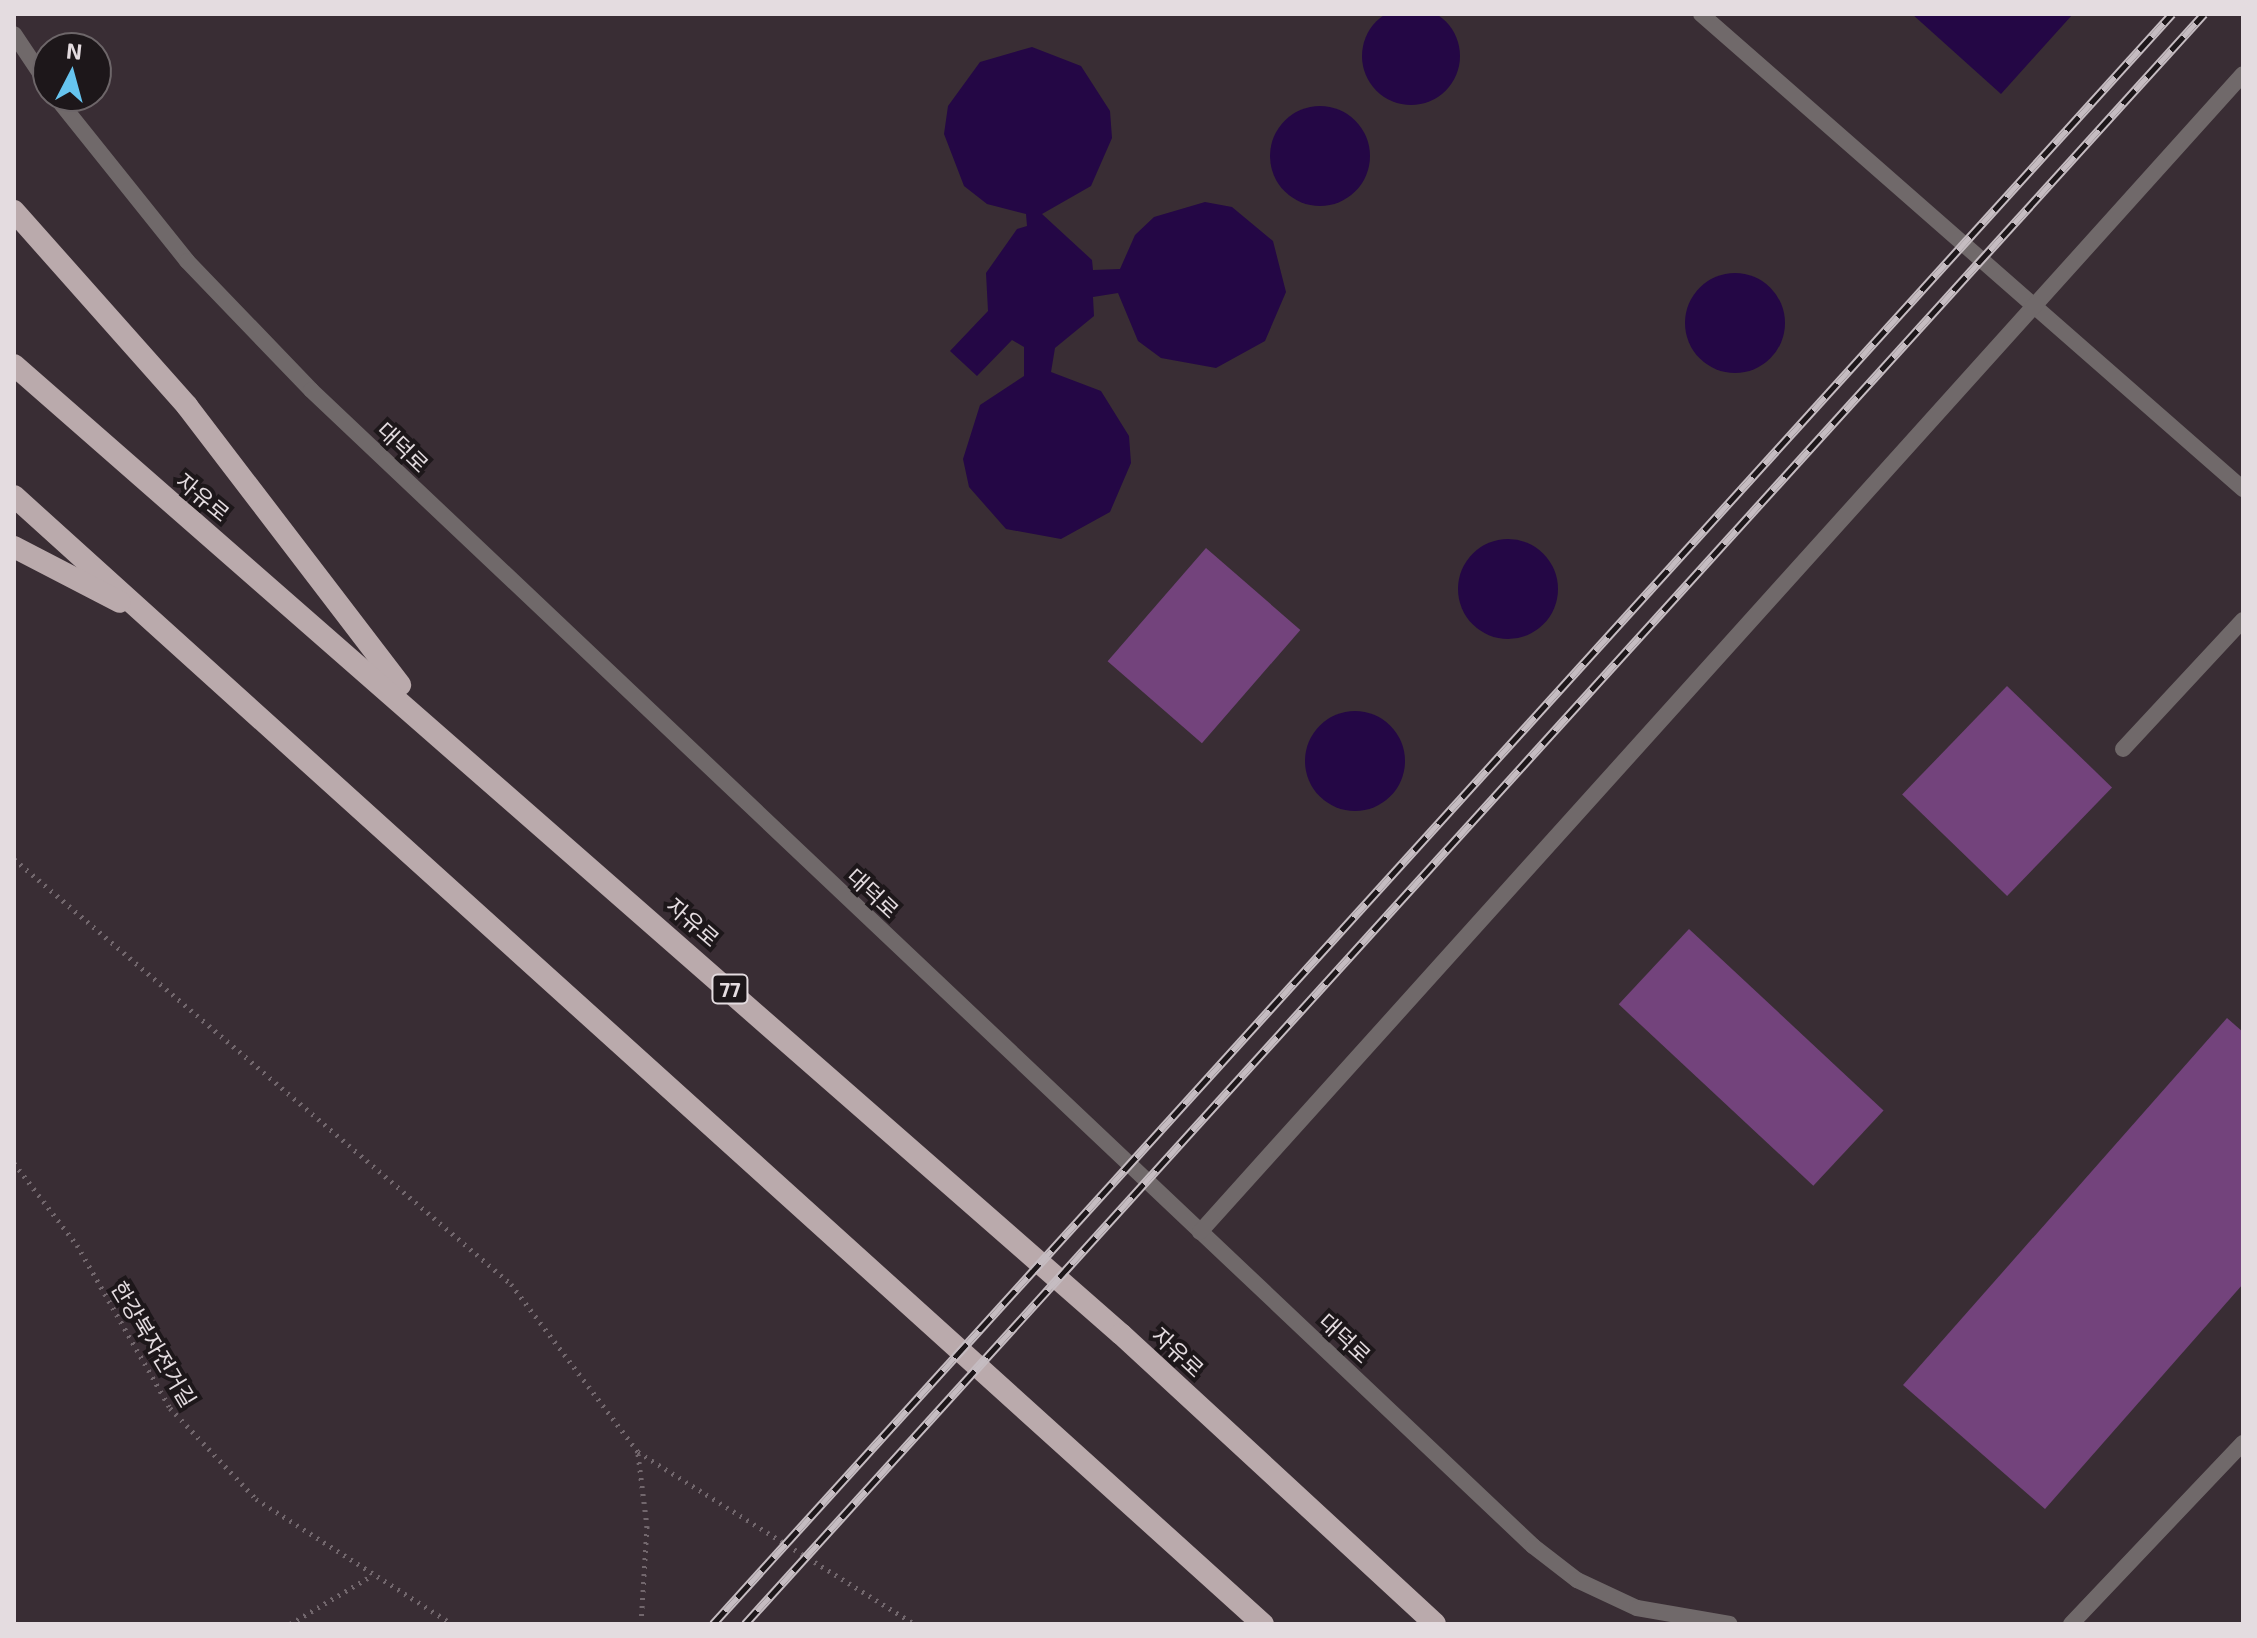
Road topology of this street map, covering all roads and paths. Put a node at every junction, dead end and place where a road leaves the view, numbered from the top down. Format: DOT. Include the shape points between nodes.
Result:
graph roads {
  1 [pos="1701,14"];
  2 [pos="14,34"];
  3 [pos="32,61"];
  4 [pos="2243,74"];
  5 [pos="68,112"];
  6 [pos="14,211"];
  7 [pos="2033,307"];
  8 [pos="14,365"];
  9 [pos="2243,489"];
  10 [pos="14,496"];
  11 [pos="14,547"];
  12 [pos="150,617"];
  13 [pos="2243,620"];
  14 [pos="428,721"];
  15 [pos="2123,749"];
  16 [pos="14,859"];
  17 [pos="14,1163"];
  18 [pos="1200,1232"];
  19 [pos="2243,1443"];
  20 [pos="638,1452"];
  21 [pos="373,1575"];
  22 [pos="2075,1623"];
  23 [pos="290,1624"];
  24 [pos="452,1624"];
  25 [pos="641,1624"];
  26 [pos="914,1624"];
  27 [pos="1263,1624"];
  28 [pos="1435,1624"];
  29 [pos="1730,1624"];
  1 -- 7 [label="lane"];
  2 -- 3 [label="lane"];
  4 -- 7 [label="lane"];
  5 -- 18 [label="lane, 대덕로" via="187,261 311,390"];
  6 -- 14 [label="highway" via="187,406"];
  7 -- 9 [label="lane"];
  7 -- 18 [label="lane"];
  8 -- 14 [label="highway, 자유로 / 77"];
  10 -- 12 [label="highway"];
  11 -- 12 [label="highway"];
  12 -- 27 [label="highway"];
  13 -- 15 [label="lane"];
  14 -- 28 [label="highway, 자유로 / 77" via="1121,1334"];
  16 -- 20 [label="path" via="511,1284"];
  17 -- 21 [label="path, 한강북자전거길" via="77,1245 170,1408 256,1499"];
  18 -- 29 [label="lane, 대덕로" via="1577,1580 1637,1608"];
  19 -- 22 [label="lane"];
  20 -- 25 [label="path" via="647,1526"];
  20 -- 26 [label="path"];
  21 -- 23 [label="path"];
  21 -- 24 [label="path, 한강북자전거길"];
}
